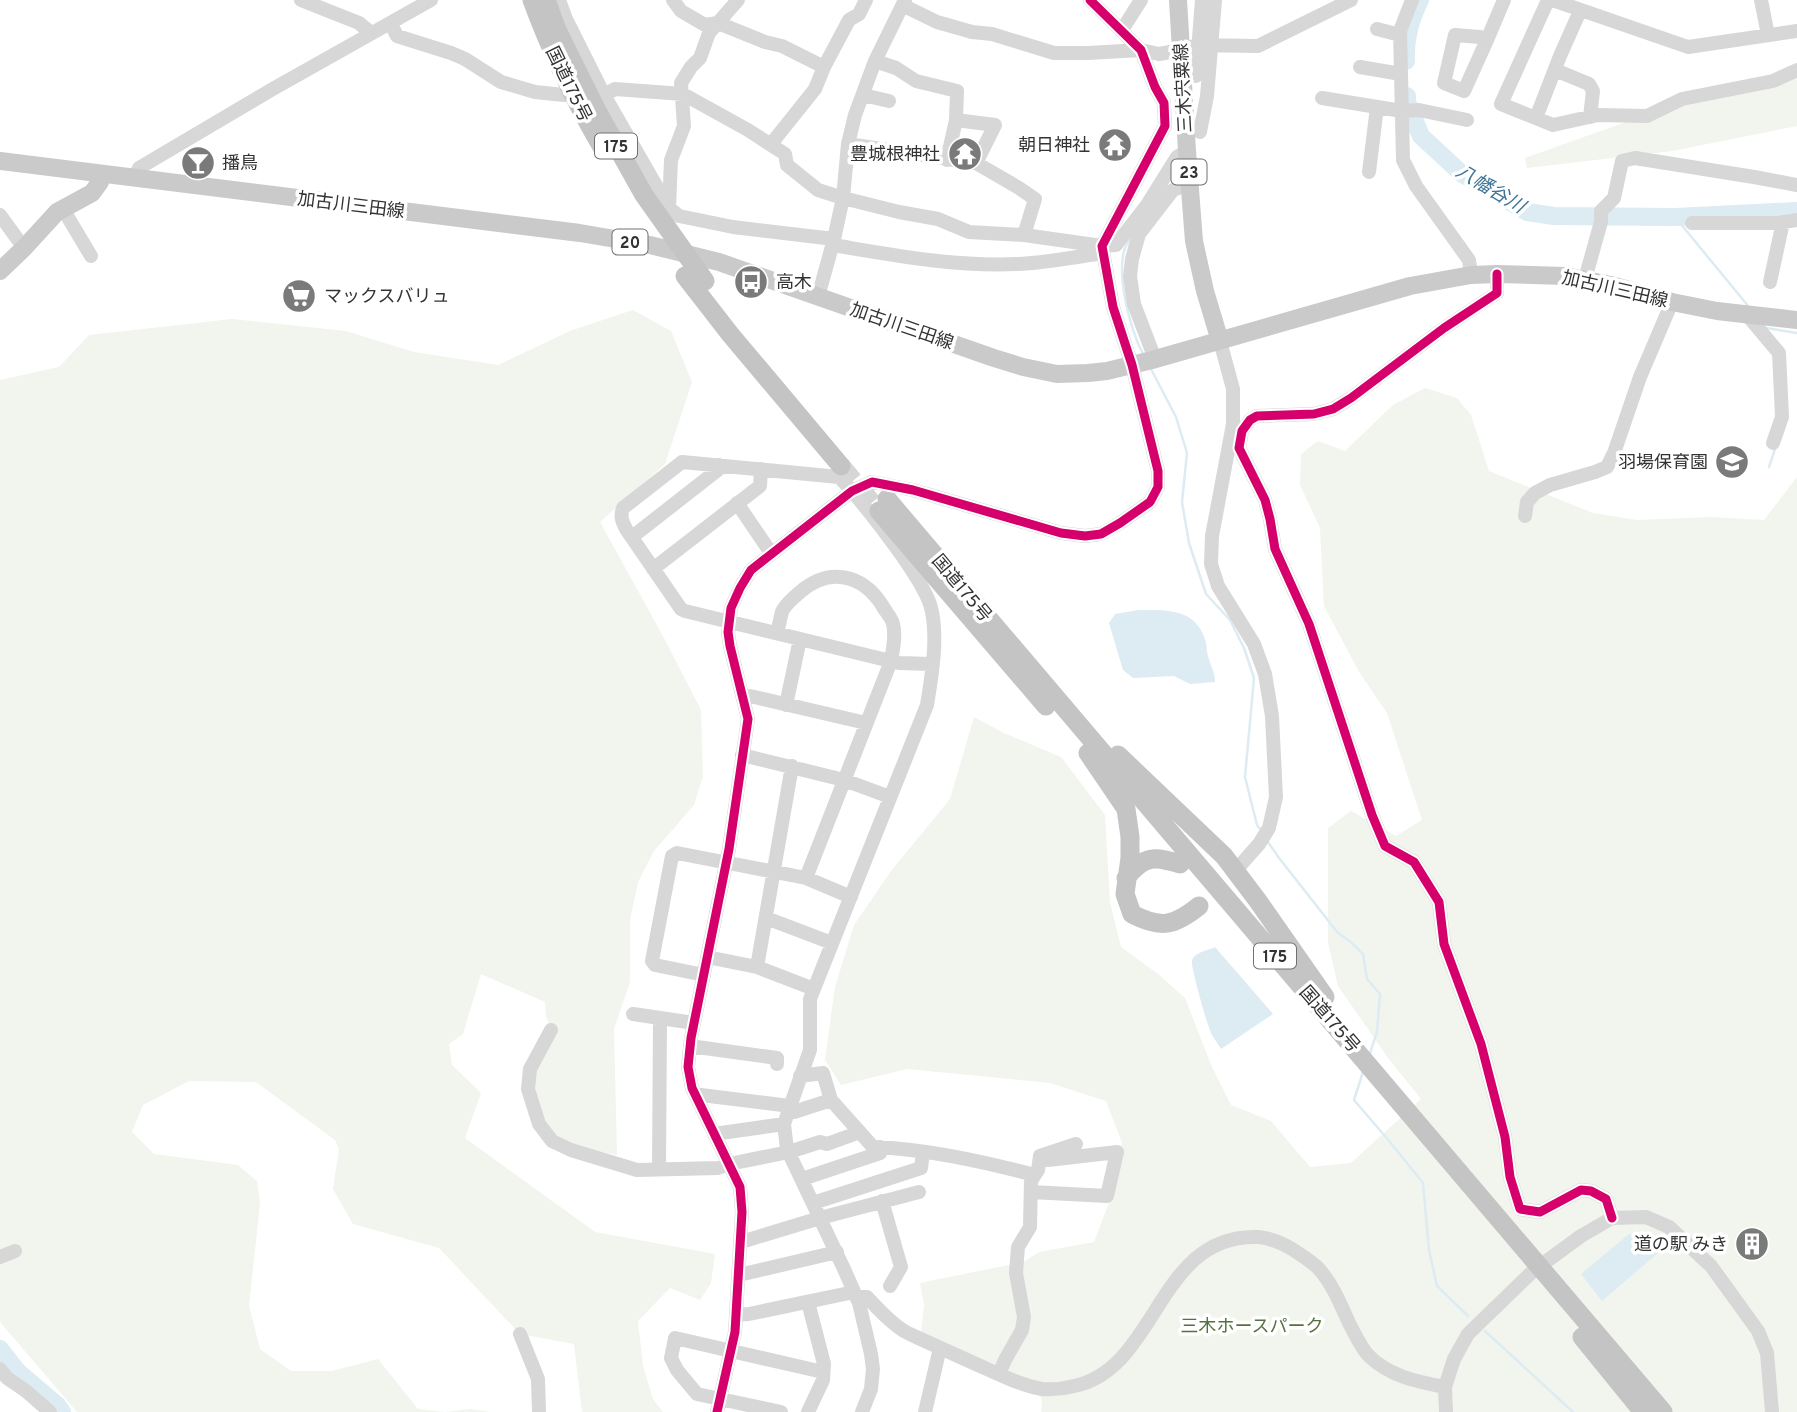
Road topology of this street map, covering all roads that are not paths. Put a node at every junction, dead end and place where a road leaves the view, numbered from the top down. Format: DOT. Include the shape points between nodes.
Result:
graph roads {
  1 [pos="301,0"];
  2 [pos="430,0"];
  3 [pos="532,0"];
  4 [pos="546,0"];
  5 [pos="559,0"];
  6 [pos="673,0"];
  7 [pos="738,0"];
  8 [pos="866,0"];
  9 [pos="1141,0"];
  10 [pos="1178,0"];
  11 [pos="1202,0"];
  12 [pos="1215,0"];
  13 [pos="1352,0"];
  14 [pos="1412,0"];
  15 [pos="1504,0"];
  16 [pos="1550,0"];
  17 [pos="1761,0"];
  18 [pos="905,2"];
  19 [pos="1098,3"];
  20 [pos="1580,11"];
  21 [pos="718,23"];
  22 [pos="390,24"];
  23 [pos="1377,29"];
  24 [pos="1122,30"];
  25 [pos="1797,31"];
  26 [pos="370,33"];
  27 [pos="1400,35"];
  28 [pos="1768,35"];
  29 [pos="1487,40"];
  30 [pos="1197,47"];
  31 [pos="1142,50"];
  32 [pos="875,61"];
  33 [pos="1360,66"];
  34 [pos="824,67"];
  35 [pos="1797,69"];
  36 [pos="1555,70"];
  37 [pos="1401,74"];
  38 [pos="1196,76"];
  39 [pos="604,94"];
  40 [pos="683,94"];
  41 [pos="863,95"];
  42 [pos="1322,97"];
  43 [pos="889,101"];
  44 [pos="1377,107"];
  45 [pos="1402,111"];
  46 [pos="1590,117"];
  47 [pos="1536,118"];
  48 [pos="956,120"];
  49 [pos="1467,120"];
  50 [pos="1200,132"];
  51 [pos="771,144"];
  52 [pos="848,144"];
  53 [pos="1187,152"];
  54 [pos="947,160"];
  55 [pos="0,161"];
  56 [pos="976,163"];
  57 [pos="1368,172"];
  58 [pos="101,174"];
  59 [pos="135,178"];
  60 [pos="1190,184"];
  61 [pos="1797,186"];
  62 [pos="843,198"];
  63 [pos="669,208"];
  64 [pos="63,209"];
  65 [pos="0,215"];
  66 [pos="1790,221"];
  67 [pos="1692,223"];
  68 [pos="667,233"];
  69 [pos="1024,235"];
  70 [pos="833,242"];
  71 [pos="24,248"];
  72 [pos="1102,250"];
  73 [pos="91,257"];
  74 [pos="0,271"];
  75 [pos="1497,274"];
  76 [pos="1471,275"];
  77 [pos="1585,279"];
  78 [pos="1770,282"];
  79 [pos="818,297"];
  80 [pos="1672,302"];
  81 [pos="1748,316"];
  82 [pos="1797,320"];
  83 [pos="1220,341"];
  84 [pos="1145,362"];
  85 [pos="1773,443"];
  86 [pos="1227,460"];
  87 [pos="1245,461"];
  88 [pos="719,465"];
  89 [pos="761,469"];
  90 [pos="852,491"];
  91 [pos="737,503"];
  92 [pos="1525,516"];
  93 [pos="632,537"];
  94 [pos="771,553"];
  95 [pos="653,569"];
  96 [pos="729,621"];
  97 [pos="777,633"];
  98 [pos="800,639"];
  99 [pos="891,661"];
  100 [pos="932,664"];
  101 [pos="743,698"];
  102 [pos="786,705"];
  103 [pos="1063,706"];
  104 [pos="866,723"];
  105 [pos="1088,754"];
  106 [pos="743,755"];
  107 [pos="792,766"];
  108 [pos="844,780"];
  109 [pos="890,797"];
  110 [pos="726,863"];
  111 [pos="1180,864"];
  112 [pos="774,872"];
  113 [pos="1230,876"];
  114 [pos="806,878"];
  115 [pos="1126,878"];
  116 [pos="851,897"];
  117 [pos="1199,906"];
  118 [pos="766,918"];
  119 [pos="832,943"];
  120 [pos="707,957"];
  121 [pos="757,967"];
  122 [pos="704,975"];
  123 [pos="814,989"];
  124 [pos="633,1014"];
  125 [pos="660,1018"];
  126 [pos="694,1023"];
  127 [pos="551,1030"];
  128 [pos="690,1046"];
  129 [pos="777,1064"];
  130 [pos="1374,1071"];
  131 [pos="800,1076"];
  132 [pos="696,1098"];
  133 [pos="831,1100"];
  134 [pos="787,1114"];
  135 [pos="860,1132"];
  136 [pos="714,1134"];
  137 [pos="1076,1144"];
  138 [pos="880,1147"];
  139 [pos="789,1152"];
  140 [pos="923,1152"];
  141 [pos="1039,1161"];
  142 [pos="729,1164"];
  143 [pos="659,1170"];
  144 [pos="802,1180"];
  145 [pos="1032,1184"];
  146 [pos="919,1192"];
  147 [pos="882,1201"];
  148 [pos="813,1203"];
  149 [pos="820,1218"];
  150 [pos="1612,1218"];
  151 [pos="741,1242"];
  152 [pos="15,1251"];
  153 [pos="836,1252"];
  154 [pos="0,1257"];
  155 [pos="1535,1270"];
  156 [pos="739,1275"];
  157 [pos="890,1286"];
  158 [pos="855,1295"];
  159 [pos="808,1302"];
  160 [pos="736,1315"];
  161 [pos="520,1334"];
  162 [pos="940,1348"];
  163 [pos="731,1350"];
  164 [pos="0,1369"];
  165 [pos="823,1372"];
  166 [pos="999,1374"];
  167 [pos="1445,1387"];
  168 [pos="719,1405"];
  169 [pos="773,1411"];
  170 [pos="50,1412"];
  171 [pos="539,1412"];
  172 [pos="808,1412"];
  173 [pos="862,1412"];
  174 [pos="925,1412"];
  175 [pos="1446,1412"];
  176 [pos="1643,1412"];
  177 [pos="1663,1412"];
  178 [pos="1772,1412"];
  1 -- 26 [label="street" via="359,23"];
  2 -- 22 [label="street"];
  3 -- 4 [label="highway, 国道175号 / 175, bridge" via="583,115 685,276 730,334 848,464 644,195 597,111"];
  5 -- 39 [label="street"];
  6 -- 21 [label="street" via="681,11 705,25"];
  7 -- 21 [label="street"];
  8 -- 34 [label="street" via="859,14 849,20"];
  9 -- 24 [label="street"];
  10 -- 30 [label="main road, 三木宍粟線 / 23"];
  11 -- 30 [label="street"];
  12 -- 30 [label="street"];
  13 -- 30 [label="street" via="1258,46"];
  14 -- 27 [label="street"];
  15 -- 29 [label="street"];
  16 -- 20 [label="street"];
  16 -- 47 [label="street" via="1501,104"];
  17 -- 28 [label="street"];
  18 -- 31 [label="street" via="937,22 1054,53"];
  18 -- 32 [label="street"];
  19 -- 24 [label="street"];
  20 -- 28 [label="street" via="1688,47"];
  20 -- 36 [label="street"];
  21 -- 34 [label="street"];
  21 -- 40 [label="street" via="681,83"];
  22 -- 26 [label="street"];
  22 -- 39 [label="street" via="397,36 465,59 501,82 536,92"];
  23 -- 27 [label="street"];
  24 -- 31 [label="street"];
  25 -- 28 [label="street"];
  26 -- 59 [label="street" via="139,168"];
  27 -- 37 [label="street"];
  30 -- 31 [label="street" via="1158,54"];
  30 -- 38 [label="street"];
  30 -- 50 [label="street" via="1207,96"];
  30 -- 53 [label="main road, 三木宍粟線 / 23"];
  31 -- 72 [label="street" via="1164,103 1165,127"];
  32 -- 41 [label="street"];
  32 -- 48 [label="street" via="916,81 957,91"];
  33 -- 37 [label="street"];
  34 -- 51 [label="street" via="815,89"];
  35 -- 46 [label="street" via="1773,81 1682,99 1647,116"];
  36 -- 46 [label="street" via="1589,84 1593,91"];
  36 -- 47 [label="street"];
  37 -- 45 [label="street"];
  39 -- 40 [label="street" via="615,89"];
  39 -- 63 [label="street"];
  40 -- 51 [label="street"];
  40 -- 63 [label="street" via="684,127 671,160"];
  41 -- 43 [label="street"];
  41 -- 52 [label="street"];
  42 -- 44 [label="street"];
  44 -- 45 [label="street"];
  44 -- 57 [label="street"];
  45 -- 49 [label="street"];
  45 -- 76 [label="street" via="1403,160 1469,260"];
  46 -- 47 [label="street" via="1553,125"];
  48 -- 54 [label="street"];
  48 -- 56 [label="street" via="995,125"];
  51 -- 62 [label="street" via="818,190"];
  52 -- 54 [label="street"];
  52 -- 62 [label="street"];
  53 -- 60 [label="main road, 三木宍粟線 / 23"];
  53 -- 72 [label="street" via="1177,156 1115,245"];
  54 -- 56 [label="street"];
  55 -- 58 [label="main road, 加古川三田線 / 20"];
  56 -- 69 [label="street" via="1035,199"];
  58 -- 59 [label="main road, 加古川三田線 / 20"];
  58 -- 64 [label="main road" via="92,193"];
  59 -- 79 [label="main road, 加古川三田線 / 20" via="626,241 719,262"];
  60 -- 83 [label="main road, 三木宍粟線 / 23" via="1195,241"];
  60 -- 84 [label="street" via="1173,190 1139,234 1132,258 1130,276"];
  61 -- 77 [label="street" via="1635,158 1622,161"];
  62 -- 69 [label="street" via="939,219 969,232"];
  62 -- 70 [label="street"];
  63 -- 68 [label="street"];
  63 -- 70 [label="street" via="679,216"];
  64 -- 71 [label="main road"];
  64 -- 73 [label="street"];
  65 -- 71 [label="street"];
  66 -- 67 [label="street"];
  66 -- 78 [label="street"];
  69 -- 72 [label="street"];
  70 -- 72 [label="street" via="913,259 979,263 1017,264"];
  70 -- 79 [label="street"];
  71 -- 74 [label="main road"];
  72 -- 84 [label="street" via="1112,307"];
  75 -- 76 [label="main road, 加古川三田線 / 20"];
  75 -- 77 [label="main road, 加古川三田線 / 20"];
  75 -- 87 [label="street" via="1497,293 1333,409 1250,420 1239,444"];
  76 -- 83 [label="main road, 加古川三田線 / 20" via="1409,286"];
  77 -- 80 [label="main road, 加古川三田線 / 20"];
  79 -- 84 [label="main road, 加古川三田線 / 20" via="1023,367 1057,374 1107,371"];
  80 -- 81 [label="main road, 加古川三田線 / 20"];
  80 -- 92 [label="street" via="1607,467 1535,493 1527,502"];
  81 -- 82 [label="main road, 加古川三田線 / 20"];
  81 -- 85 [label="street" via="1779,353 1782,417"];
  83 -- 84 [label="main road, 加古川三田線 / 20"];
  83 -- 86 [label="street" via="1233,389"];
  84 -- 90 [label="street" via="1158,487 1150,502 1101,534 1061,533 872,482"];
  86 -- 87 [label="street"];
  86 -- 113 [label="street" via="1211,564 1265,674 1276,797 1269,828"];
  87 -- 150 [label="street" via="1265,500 1275,549 1308,624 1385,846 1414,862 1439,902 1444,944 1481,1044 1520,1209 1540,1212 1581,1190 1606,1199"];
  88 -- 89 [label="street"];
  88 -- 93 [label="street"];
  88 -- 93 [label="street" via="682,462 623,508 622,521"];
  89 -- 90 [label="street" via="839,477"];
  89 -- 91 [label="street" via="760,486"];
  90 -- 94 [label="street"];
  90 -- 100 [label="street" via="917,578 930,603"];
  91 -- 94 [label="street"];
  91 -- 95 [label="street"];
  93 -- 95 [label="street"];
  94 -- 96 [label="street" via="751,569"];
  95 -- 96 [label="street" via="681,609"];
  96 -- 97 [label="street"];
  96 -- 101 [label="street"];
  97 -- 98 [label="street"];
  97 -- 99 [label="street" via="786,606 817,580 857,581 875,595 893,623"];
  98 -- 99 [label="street"];
  98 -- 102 [label="street"];
  99 -- 100 [label="street"];
  99 -- 104 [label="street"];
  100 -- 109 [label="street" via="927,705"];
  101 -- 102 [label="street"];
  101 -- 106 [label="street" via="748,719"];
  102 -- 104 [label="street"];
  103 -- 105 [label="highway, 国道175号 / 175" via="883,505"];
  103 -- 113 [label="highway" via="1084,719 1224,856"];
  103 -- 130 [label="highway, 国道175号 / 175"];
  104 -- 108 [label="street"];
  105 -- 111 [label="highway, 国道175号 / 175"];
  105 -- 115 [label="highway" via="1126,810 1130,858"];
  106 -- 107 [label="street"];
  106 -- 110 [label="street"];
  107 -- 108 [label="street"];
  107 -- 112 [label="street"];
  108 -- 109 [label="street"];
  108 -- 114 [label="street"];
  109 -- 116 [label="street"];
  110 -- 112 [label="street"];
  110 -- 120 [label="street"];
  110 -- 122 [label="street" via="677,853 672,856 652,961"];
  111 -- 115 [label="highway" via="1159,857 1134,868"];
  111 -- 155 [label="highway, 国道175号 / 175" via="1487,1224"];
  112 -- 114 [label="street"];
  112 -- 118 [label="street"];
  113 -- 130 [label="highway" via="1356,1040"];
  114 -- 116 [label="street"];
  115 -- 117 [label="highway" via="1125,894 1132,914 1147,922 1166,925"];
  116 -- 119 [label="street"];
  118 -- 119 [label="street"];
  118 -- 121 [label="street"];
  119 -- 123 [label="street"];
  120 -- 121 [label="street"];
  120 -- 122 [label="street"];
  121 -- 123 [label="street"];
  122 -- 126 [label="street"];
  123 -- 131 [label="street" via="810,1050"];
  124 -- 125 [label="street"];
  125 -- 126 [label="street"];
  125 -- 143 [label="street"];
  126 -- 128 [label="street"];
  127 -- 143 [label="street" via="530,1069 527,1089 539,1124 552,1140 571,1150 637,1170"];
  128 -- 129 [label="street" via="777,1058"];
  128 -- 132 [label="street" via="688,1068"];
  130 -- 155 [label="highway, 国道175号 / 175"];
  131 -- 133 [label="street" via="824,1073"];
  131 -- 134 [label="street"];
  132 -- 134 [label="street"];
  132 -- 136 [label="street"];
  133 -- 134 [label="street"];
  133 -- 135 [label="street"];
  134 -- 136 [label="street"];
  134 -- 139 [label="street"];
  135 -- 138 [label="street" via="873,1147"];
  135 -- 139 [label="street"];
  136 -- 142 [label="street"];
  137 -- 141 [label="street" via="1040,1156"];
  138 -- 140 [label="street"];
  138 -- 144 [label="street" via="880,1153"];
  139 -- 142 [label="street"];
  139 -- 144 [label="street"];
  140 -- 145 [label="street" via="1031,1174"];
  140 -- 148 [label="street" via="920,1168"];
  141 -- 145 [label="street"];
  141 -- 145 [label="street" via="1118,1152 1107,1196"];
  142 -- 143 [label="street"];
  142 -- 151 [label="street" via="740,1187"];
  144 -- 148 [label="street"];
  145 -- 166 [label="street" via="1030,1227 1018,1247 1016,1273 1022,1330"];
  146 -- 147 [label="street"];
  147 -- 149 [label="street"];
  147 -- 157 [label="street" via="901,1267"];
  148 -- 149 [label="street"];
  149 -- 151 [label="street"];
  149 -- 153 [label="street"];
  150 -- 155 [label="street"];
  150 -- 178 [label="street" via="1646,1217 1669,1227 1712,1266 1758,1331 1767,1353"];
  151 -- 156 [label="street"];
  152 -- 154 [label="street"];
  153 -- 156 [label="street"];
  153 -- 158 [label="street"];
  155 -- 167 [label="street" via="1468,1334"];
  155 -- 176 [label="highway, 国道175号 / 175"];
  155 -- 177 [label="highway, 国道175号 / 175"];
  156 -- 160 [label="street"];
  158 -- 159 [label="street"];
  158 -- 162 [label="street" via="867,1297 903,1331"];
  158 -- 173 [label="street" via="873,1369"];
  159 -- 160 [label="street"];
  159 -- 165 [label="street"];
  160 -- 163 [label="street"];
  161 -- 171 [label="street" via="538,1379"];
  162 -- 166 [label="street"];
  162 -- 174 [label="street"];
  163 -- 165 [label="street"];
  163 -- 168 [label="street"];
  163 -- 168 [label="street" via="675,1338 671,1358 677,1370 697,1394"];
  164 -- 170 [label="street"];
  165 -- 172 [label="street"];
  166 -- 167 [label="street" via="1041,1389 1058,1390 1096,1380 1127,1350 1199,1255 1219,1243 1262,1237 1282,1242 1319,1269 1368,1355 1410,1380"];
  167 -- 175 [label="street"];
  168 -- 169 [label="street"];
}
